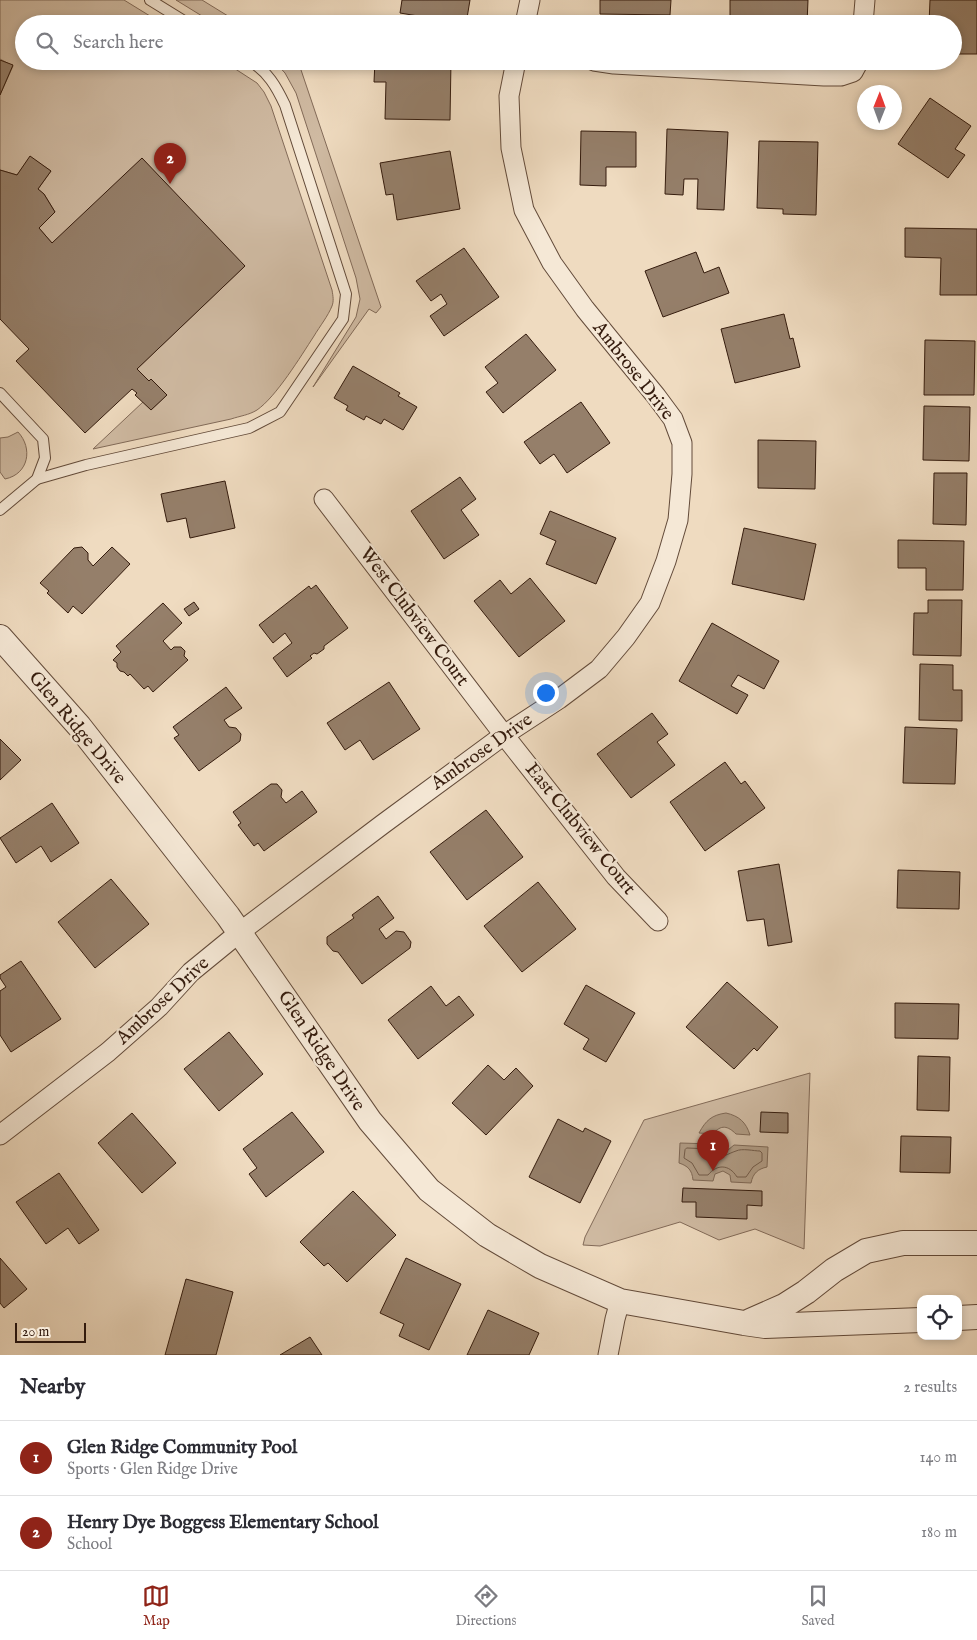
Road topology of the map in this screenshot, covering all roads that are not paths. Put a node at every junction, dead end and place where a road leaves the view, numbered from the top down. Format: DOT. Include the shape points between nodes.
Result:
graph roads {
  1 [pos="150,0"];
  2 [pos="530,0"];
  3 [pos="865,0"];
  4 [pos="174,15"];
  5 [pos="527,15"];
  6 [pos="864,15"];
  7 [pos="263,70"];
  8 [pos="514,70"];
  9 [pos="719,70"];
  10 [pos="851,70"];
  11 [pos="0,393"];
  12 [pos="37,479"];
  13 [pos="324,499"];
  14 [pos="0,510"];
  15 [pos="0,637"];
  16 [pos="504,735"];
  17 [pos="658,921"];
  18 [pos="240,932"];
  19 [pos="0,1135"];
  20 [pos="977,1243"];
  21 [pos="620,1301"];
  22 [pos="977,1317"];
  23 [pos="962,1318"];
  24 [pos="917,1320"];
  25 [pos="744,1323"];
  26 [pos="608,1355"];
  1 -- 4 [label="lane"];
  2 -- 5 [label="street"];
  3 -- 6 [label="street"];
  7 -- 12 [label="lane" via="276,86 285,105 346,294 343,318 280,412 249,428"];
  8 -- 16 [label="street, Ambrose Drive" via="509,96 511,148 524,210 558,271 673,419 682,443 682,474 678,520 650,603 599,669"];
  9 -- 10 [label="street" via="824,76 841,76"];
  11 -- 12 [label="lane" via="43,439 45,458"];
  12 -- 14 [label="lane"];
  13 -- 16 [label="street, West Clubview Court"];
  15 -- 18 [label="street, Glen Ridge Drive" via="79,726"];
  16 -- 17 [label="street, East Clubview Court" via="616,877"];
  16 -- 18 [label="street, Ambrose Drive"];
  18 -- 19 [label="street, Ambrose Drive" via="191,972 159,1007 108,1052"];
  18 -- 21 [label="street, Glen Ridge Drive" via="370,1122 429,1190 487,1235 540,1266"];
  20 -- 25 [label="street" via="903,1243 866,1251 784,1306"];
  21 -- 25 [label="street, Glen Ridge Drive"];
  21 -- 26 [label="street"];
  22 -- 23 [label="street"];
  24 -- 25 [label="street, Glen Ridge Drive" via="765,1326"];
}
